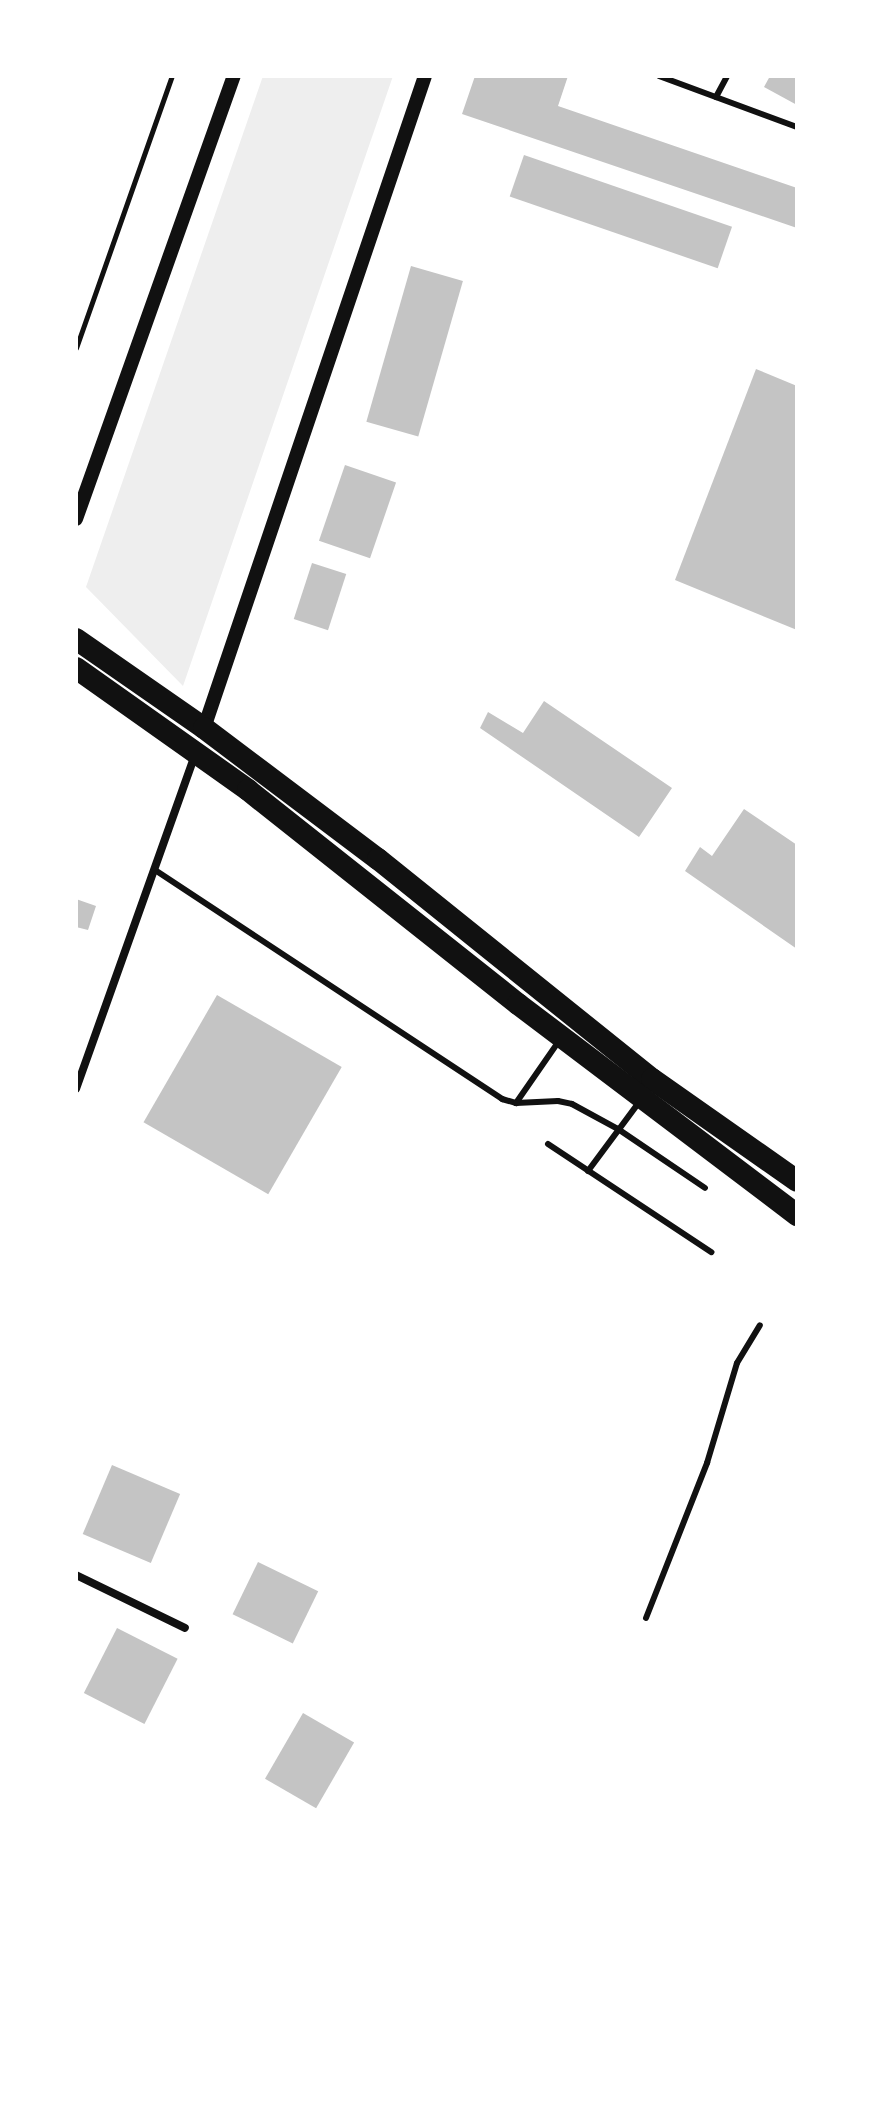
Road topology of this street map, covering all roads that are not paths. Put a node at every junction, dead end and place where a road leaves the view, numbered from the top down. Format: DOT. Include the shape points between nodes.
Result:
graph roads {
  1 [pos="234,76"];
  2 [pos="425,76"];
  3 [pos="659,76"];
  4 [pos="727,76"];
  5 [pos="716,97"];
  6 [pos="797,127"];
  7 [pos="76,519"];
  8 [pos="76,639"];
  9 [pos="76,668"];
  10 [pos="204,728"];
  11 [pos="196,751"];
  12 [pos="155,870"];
  13 [pos="561,1037"];
  14 [pos="76,1089"];
  15 [pos="642,1098"];
  16 [pos="516,1103"];
  17 [pos="618,1129"];
  18 [pos="548,1144"];
  19 [pos="588,1171"];
  20 [pos="797,1181"];
  21 [pos="705,1188"];
  22 [pos="797,1215"];
  23 [pos="711,1252"];
  24 [pos="760,1325"];
  25 [pos="76,1575"];
  26 [pos="646,1618"];
  27 [pos="185,1628"];
  1 -- 7 [label="street"];
  2 -- 10 [label="street"];
  3 -- 5 [label="lane"];
  4 -- 5 [label="lane"];
  5 -- 6 [label="lane"];
  8 -- 10 [label="highway"];
  9 -- 11 [label="highway"];
  10 -- 11 [label="street"];
  10 -- 20 [label="highway" via="378,859 652,1079"];
  11 -- 12 [label="street"];
  11 -- 13 [label="highway"];
  12 -- 14 [label="street"];
  12 -- 16 [label="lane" via="502,1099"];
  13 -- 15 [label="highway"];
  13 -- 16 [label="lane"];
  15 -- 17 [label="lane"];
  15 -- 22 [label="highway"];
  16 -- 17 [label="lane" via="572,1104"];
  17 -- 19 [label="lane"];
  17 -- 21 [label="lane"];
  18 -- 19 [label="lane"];
  19 -- 23 [label="lane"];
  24 -- 26 [label="lane" via="737,1363 707,1463"];
  25 -- 27 [label="street"];
}
